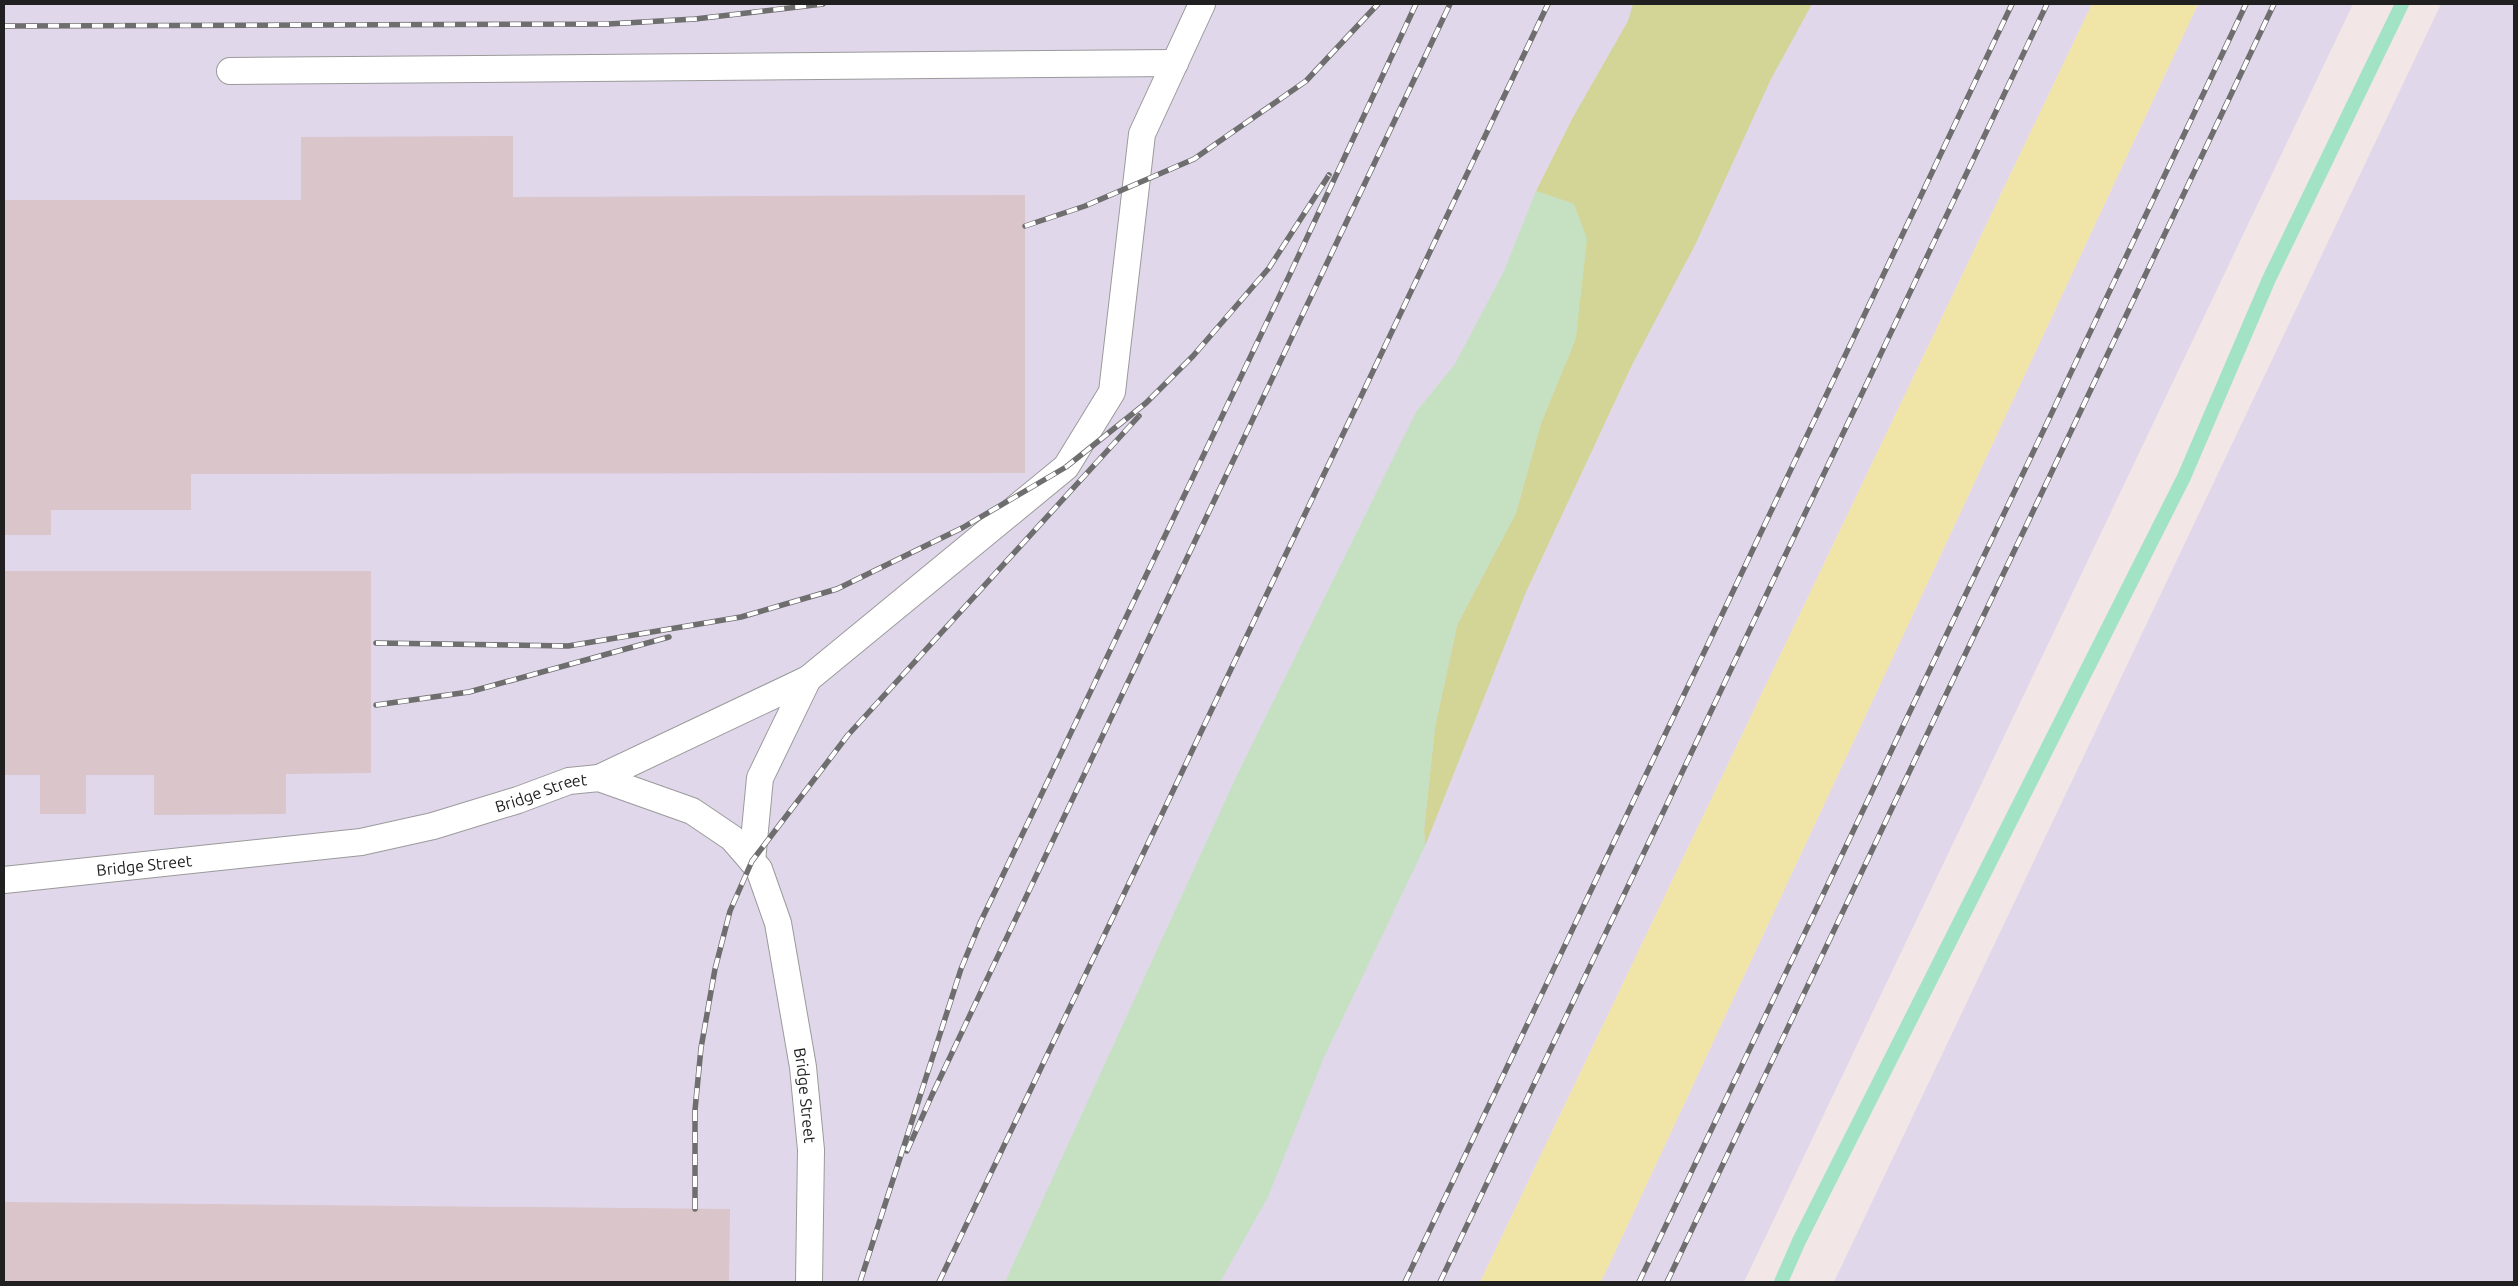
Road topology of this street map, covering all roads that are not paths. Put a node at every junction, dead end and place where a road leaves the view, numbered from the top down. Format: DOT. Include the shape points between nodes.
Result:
graph roads {
  1 [pos="1202,4"];
  2 [pos="1175,63"];
  3 [pos="230,70"];
  4 [pos="808,679"];
  5 [pos="600,778"];
  6 [pos="752,861"];
  7 [pos="4,880"];
  8 [pos="809,1282"];
  1 -- 2 [label="lane"];
  2 -- 3 [label="lane"];
  2 -- 4 [label="lane" via="1142,134 1112,392 1066,467"];
  4 -- 5 [label="lane"];
  4 -- 6 [label="lane" via="760,778"];
  5 -- 6 [label="lane, Bridge Street" via="692,811 732,838"];
  5 -- 7 [label="lane, Bridge Street" via="569,781 433,826 361,842"];
  6 -- 8 [label="lane, Bridge Street" via="778,924 803,1067 811,1150"];
}
